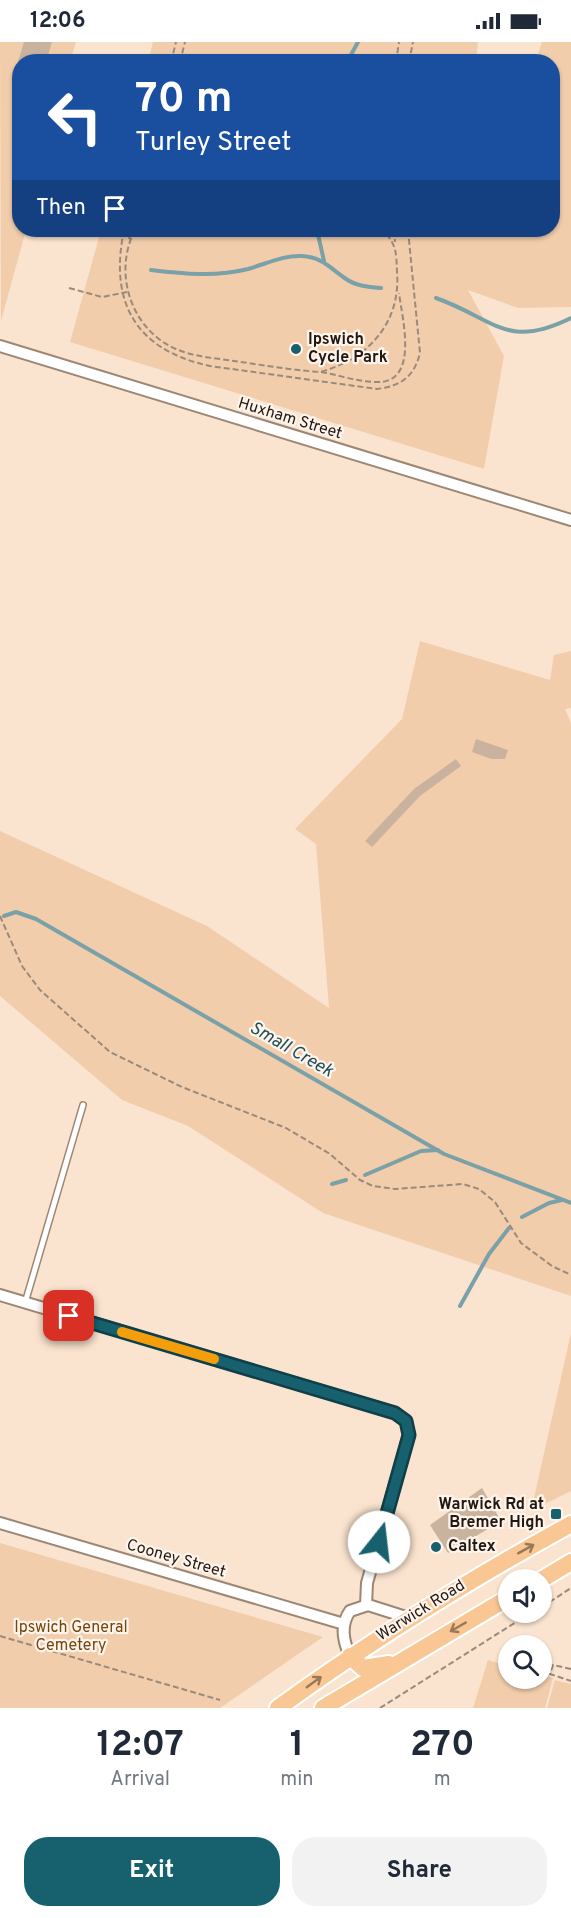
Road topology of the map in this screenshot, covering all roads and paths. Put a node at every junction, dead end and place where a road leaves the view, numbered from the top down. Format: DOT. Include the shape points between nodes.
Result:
graph roads {
  1 [pos="123,237"];
  2 [pos="131,237"];
  3 [pos="389,237"];
  4 [pos="394,237"];
  5 [pos="409,237"];
  6 [pos="395,244"];
  7 [pos="69,288"];
  8 [pos="398,290"];
  9 [pos="127,292"];
  10 [pos="122,293"];
  11 [pos="0,346"];
  12 [pos="320,372"];
  13 [pos="571,520"];
  14 [pos="0,916"];
  15 [pos="83,1105"];
  16 [pos="571,1275"];
  17 [pos="0,1295"];
  18 [pos="25,1303"];
  19 [pos="0,1523"];
  20 [pos="571,1524"];
  21 [pos="571,1562"];
  22 [pos="552,1574"];
  23 [pos="571,1588"];
  24 [pos="552,1600"];
  25 [pos="498,1604"];
  26 [pos="366,1605"];
  27 [pos="409,1618"];
  28 [pos="515,1623"];
  29 [pos="344,1624"];
  30 [pos="0,1636"];
  31 [pos="350,1656"];
  32 [pos="401,1662"];
  33 [pos="571,1670"];
  34 [pos="571,1681"];
  35 [pos="220,1700"];
  36 [pos="278,1708"];
  37 [pos="324,1708"];
  38 [pos="380,1708"];
  1 -- 10 [label="path" via="118,259"];
  2 -- 9 [label="path"];
  3 -- 6 [label="path"];
  4 -- 6 [label="path"];
  5 -- 10 [label="path" via="420,353 407,379 394,387 377,389 183,360 158,346 142,331"];
  6 -- 8 [label="path"];
  7 -- 10 [label="path" via="102,297"];
  8 -- 12 [label="path" via="389,322 377,340 359,356"];
  8 -- 12 [label="path" via="406,355 400,370 386,381 377,382"];
  9 -- 10 [label="path"];
  9 -- 12 [label="path" via="143,322 175,348 195,355"];
  11 -- 13 [label="street, Huxham Street"];
  14 -- 16 [label="path" via="22,966 40,990 110,1052 182,1087 286,1128 373,1186 395,1189 463,1184 479,1189 495,1202 521,1243"];
  15 -- 18 [label="lane"];
  17 -- 18 [label="street"];
  18 -- 26 [label="street" via="395,1413 406,1421 409,1435 369,1577"];
  19 -- 29 [label="street, Cooney Street"];
  27 -- 20 [label="main road, Warwick Road, one-way"];
  21 -- 22 [label="main road"];
  23 -- 24 [label="path"];
  25 -- 32 [label="main road, Warwick Road, one-way"];
  26 -- 27 [label="street"];
  26 -- 29 [label="street" via="350,1611"];
  27 -- 31 [label="main road, Warwick Road"];
  28 -- 38 [label="path"];
  29 -- 31 [label="street" via="343,1635"];
  30 -- 35 [label="path"];
  31 -- 32 [label="main road" via="363,1668"];
  36 -- 31 [label="main road, Warwick Road, one-way"];
  32 -- 37 [label="main road, Warwick Road"];
  33 -- 34 [label="path" via="553,1665 550,1674"];
}
